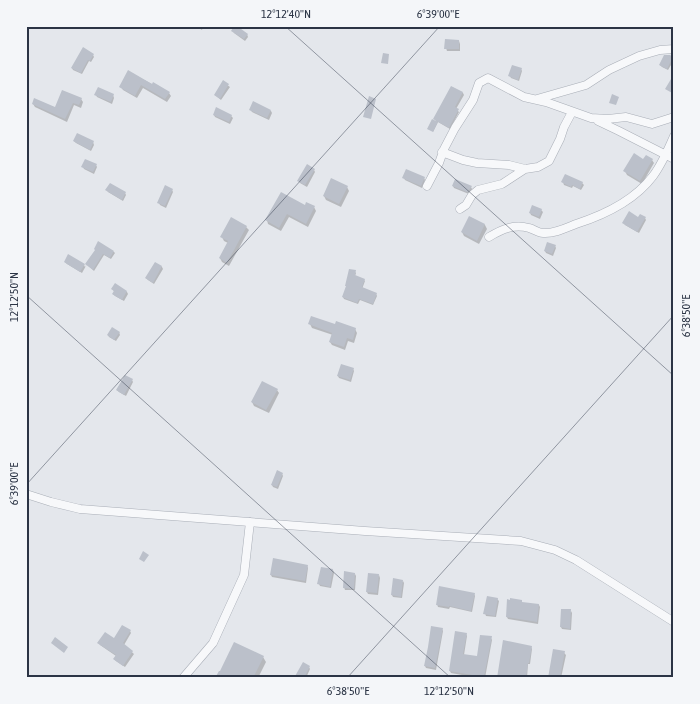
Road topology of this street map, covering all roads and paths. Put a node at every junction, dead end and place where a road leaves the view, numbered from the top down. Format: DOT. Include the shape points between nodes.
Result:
graph roads {
  1 [pos="674,49"];
  2 [pos="535,99"];
  3 [pos="572,112"];
  4 [pos="674,117"];
  5 [pos="592,118"];
  6 [pos="674,136"];
  7 [pos="442,152"];
  8 [pos="666,155"];
  9 [pos="674,159"];
  10 [pos="525,169"];
  11 [pos="427,186"];
  12 [pos="460,209"];
  13 [pos="489,237"];
  14 [pos="26,494"];
  15 [pos="250,522"];
  16 [pos="674,622"];
  17 [pos="183,678"];
  1 -- 2 [label="street" via="639,56 586,85"];
  2 -- 3 [label="street"];
  2 -- 7 [label="street" via="488,78 479,84"];
  3 -- 5 [label="street"];
  3 -- 10 [label="street" via="549,161"];
  4 -- 5 [label="street" via="652,124 626,117"];
  5 -- 8 [label="street"];
  6 -- 8 [label="street"];
  7 -- 10 [label="street" via="477,163"];
  7 -- 11 [label="street"];
  8 -- 9 [label="street"];
  8 -- 13 [label="street" via="643,188 600,215 555,232 543,234 516,226"];
  10 -- 12 [label="street" via="502,184 478,190"];
  14 -- 15 [label="street" via="80,509"];
  15 -- 16 [label="street" via="540,545 576,560"];
  15 -- 17 [label="street" via="244,575 213,643"];
}
